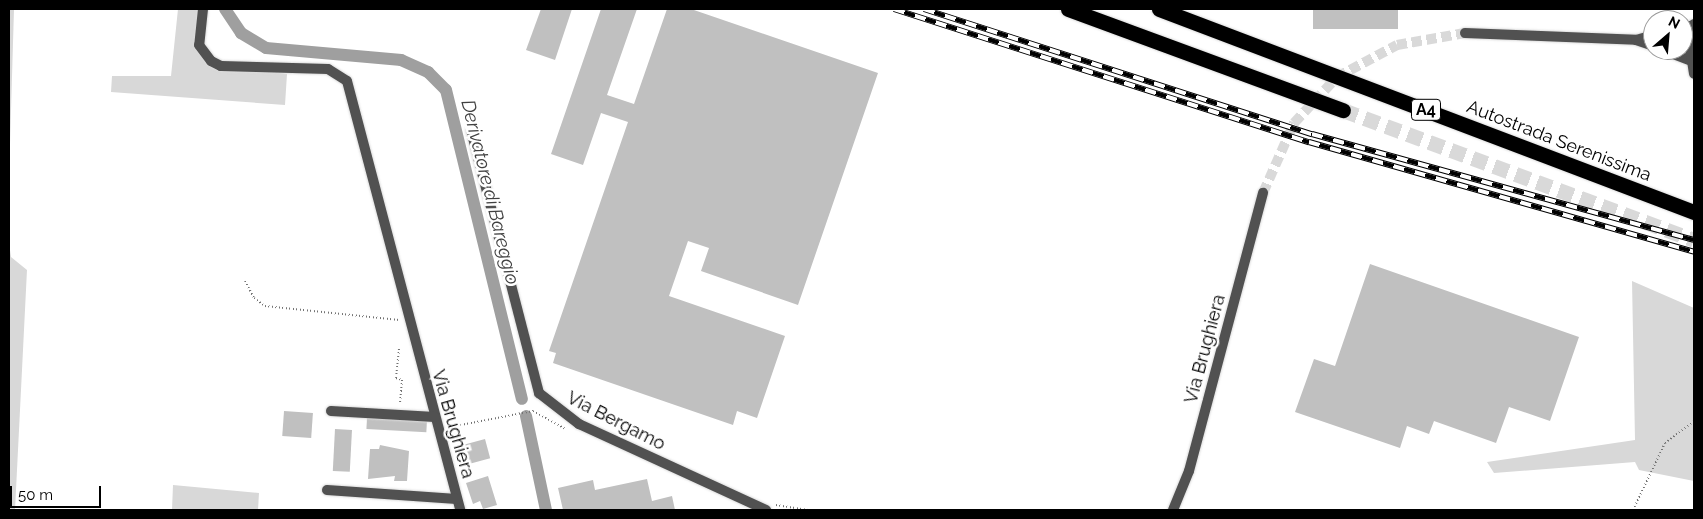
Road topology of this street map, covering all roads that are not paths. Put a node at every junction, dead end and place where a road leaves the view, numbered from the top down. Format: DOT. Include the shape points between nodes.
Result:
graph roads {
  1 [pos="202,9"];
  2 [pos="1068,9"];
  3 [pos="1158,9"];
  4 [pos="1465,34"];
  5 [pos="1643,38"];
  6 [pos="1636,40"];
  7 [pos="1643,42"];
  8 [pos="1689,60"];
  9 [pos="1694,74"];
  10 [pos="1343,110"];
  11 [pos="471,130"];
  12 [pos="1263,193"];
  13 [pos="1694,212"];
  14 [pos="331,411"];
  15 [pos="435,417"];
  16 [pos="327,490"];
  17 [pos="457,499"];
  18 [pos="460,510"];
  19 [pos="766,510"];
  20 [pos="1173,510"];
  1 -- 15 [label="street, Via Brughiera" via="200,45 211,62 221,66 328,69 347,81"];
  2 -- 10 [label="highway"];
  3 -- 13 [label="highway, Autostrada Serenissima / A4"];
  4 -- 6 [label="street"];
  5 -- 6 [label="street"];
  6 -- 7 [label="street"];
  8 -- 9 [label="street"];
  11 -- 19 [label="street, Via Bergamo" via="539,393 579,424"];
  12 -- 20 [label="street, Via Brughiera" via="1191,462"];
  14 -- 15 [label="street"];
  15 -- 17 [label="street, Via Brughiera"];
  16 -- 17 [label="street"];
  17 -- 18 [label="street, Via Brughiera"];
}
